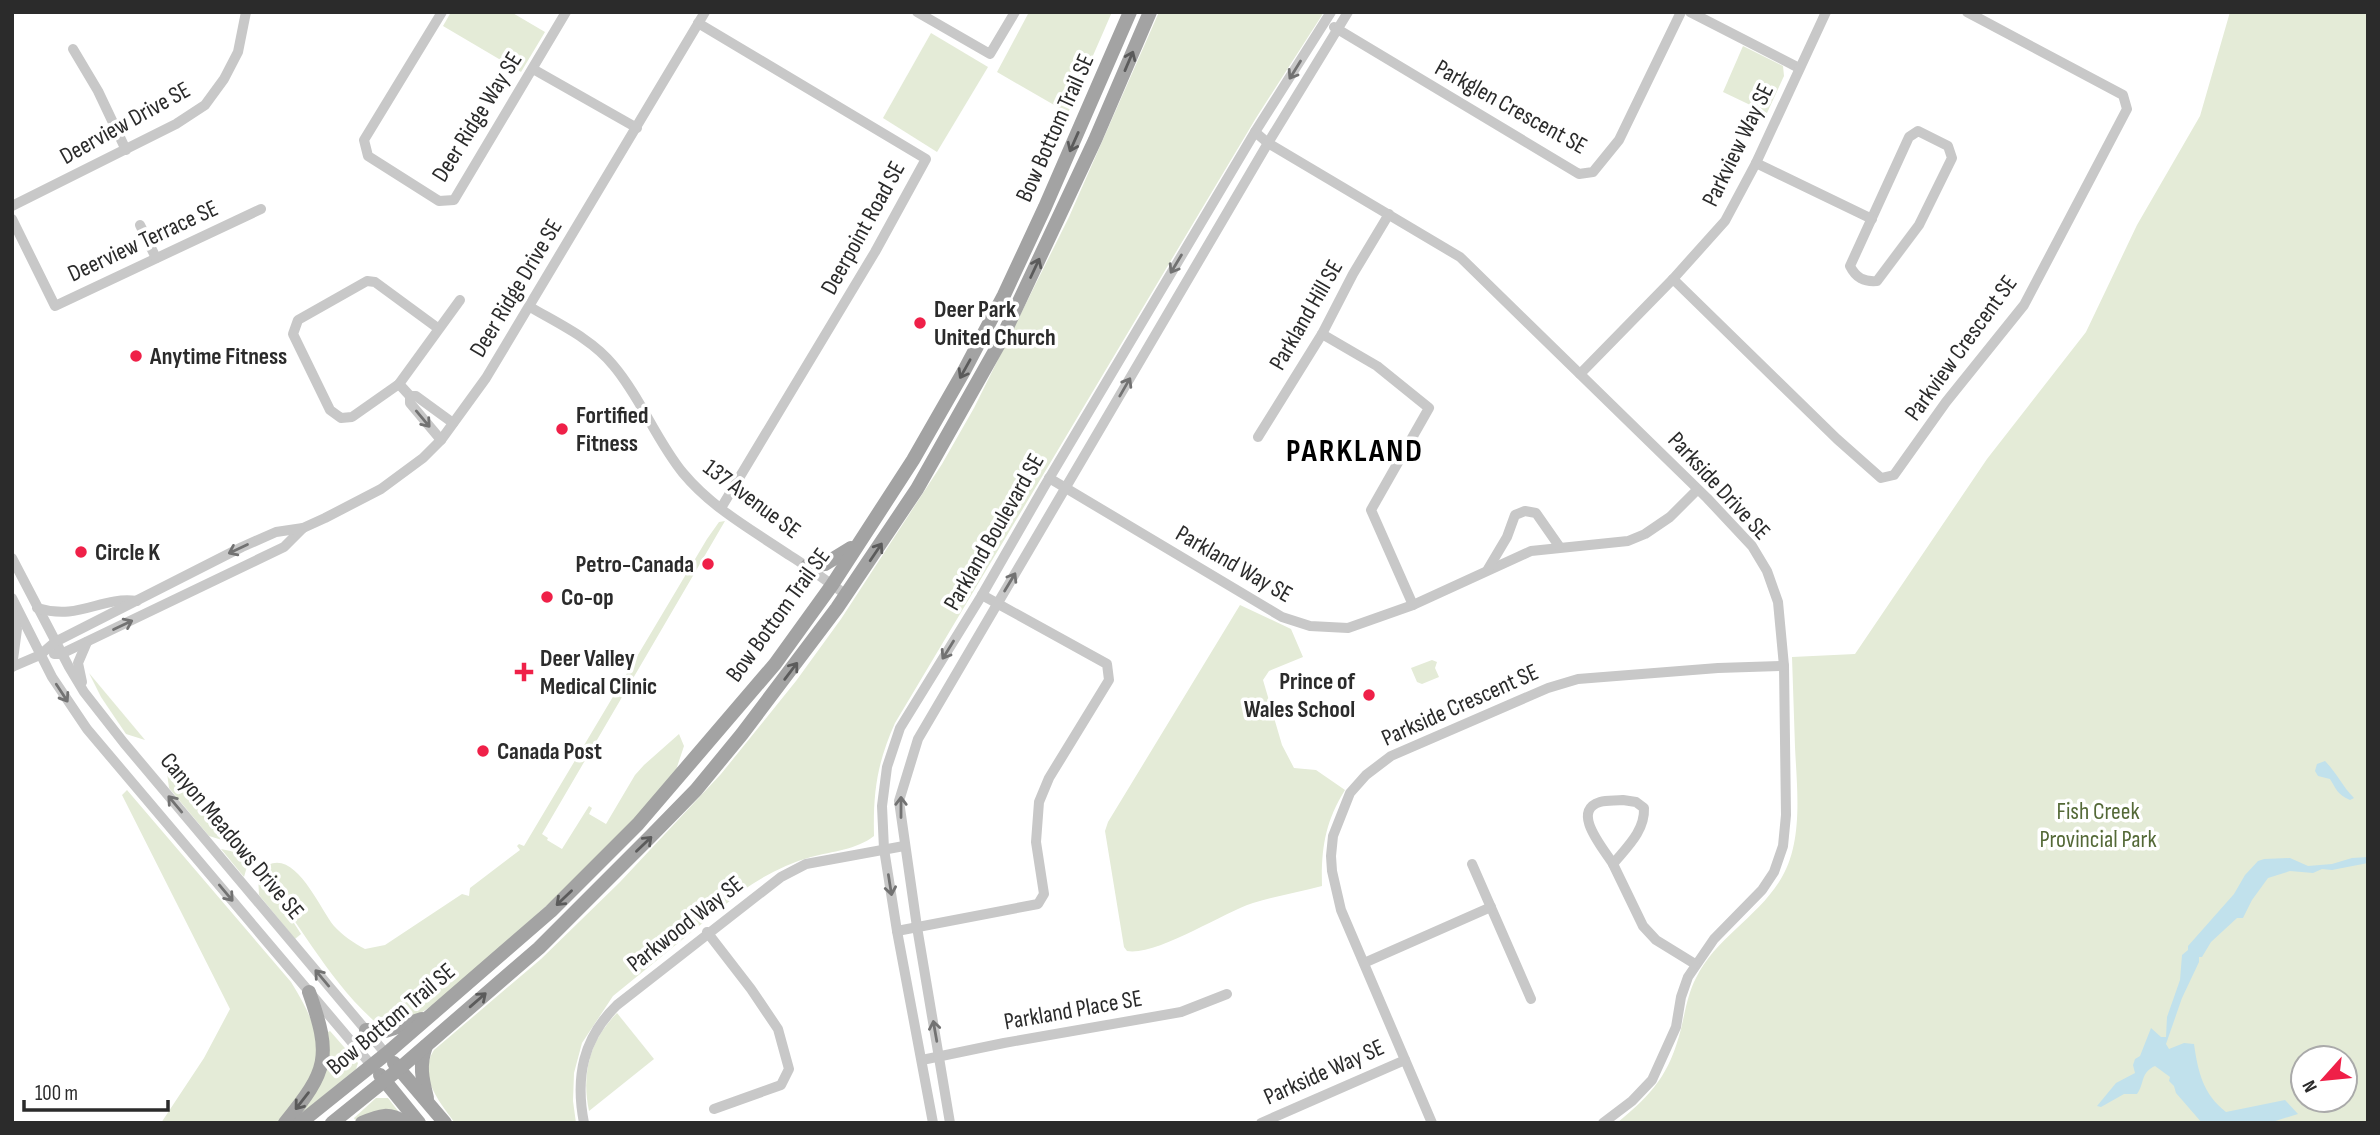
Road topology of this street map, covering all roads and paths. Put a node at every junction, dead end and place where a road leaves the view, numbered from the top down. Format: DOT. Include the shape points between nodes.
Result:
graph roads {
  1 [pos="246,12"];
  2 [pos="442,12"];
  3 [pos="566,12"];
  4 [pos="705,12"];
  5 [pos="917,12"];
  6 [pos="1014,12"];
  7 [pos="1130,12"];
  8 [pos="1150,12"];
  9 [pos="1348,12"];
  10 [pos="1681,12"];
  11 [pos="1690,12"];
  12 [pos="1826,12"];
  13 [pos="1967,12"];
  14 [pos="1328,17"];
  15 [pos="698,23"];
  16 [pos="1337,29"];
  17 [pos="73,49"];
  18 [pos="1799,68"];
  19 [pos="533,69"];
  20 [pos="636,128"];
  21 [pos="1255,132"];
  22 [pos="1268,143"];
  23 [pos="126,150"];
  24 [pos="1756,163"];
  25 [pos="12,206"];
  26 [pos="261,209"];
  27 [pos="1389,214"];
  28 [pos="12,219"];
  29 [pos="1872,219"];
  30 [pos="140,225"];
  31 [pos="156,258"];
  32 [pos="1673,279"];
  33 [pos="460,300"];
  34 [pos="530,307"];
  35 [pos="439,329"];
  36 [pos="1322,334"];
  37 [pos="1580,374"];
  38 [pos="399,384"];
  39 [pos="411,396"];
  40 [pos="453,423"];
  41 [pos="1258,437"];
  42 [pos="441,440"];
  43 [pos="1049,478"];
  44 [pos="1066,489"];
  45 [pos="1697,489"];
  46 [pos="721,508"];
  47 [pos="303,528"];
  48 [pos="858,542"];
  49 [pos="1559,546"];
  50 [pos="12,558"];
  51 [pos="807,566"];
  52 [pos="1488,570"];
  53 [pos="832,585"];
  54 [pos="847,595"];
  55 [pos="982,595"];
  56 [pos="12,598"];
  57 [pos="137,601"];
  58 [pos="997,604"];
  59 [pos="1413,605"];
  60 [pos="37,608"];
  61 [pos="12,610"];
  62 [pos="55,642"];
  63 [pos="87,642"];
  64 [pos="61,654"];
  65 [pos="40,655"];
  66 [pos="1784,666"];
  67 [pos="12,667"];
  68 [pos="84,692"];
  69 [pos="904,846"];
  70 [pos="884,849"];
  71 [pos="1472,864"];
  72 [pos="1613,864"];
  73 [pos="1491,906"];
  74 [pos="916,927"];
  75 [pos="897,931"];
  76 [pos="707,932"];
  77 [pos="1364,963"];
  78 [pos="1695,964"];
  79 [pos="309,992"];
  80 [pos="1227,994"];
  81 [pos="1531,999"];
  82 [pos="430,1016"];
  83 [pos="366,1030"];
  84 [pos="427,1045"];
  85 [pos="386,1054"];
  86 [pos="939,1057"];
  87 [pos="922,1060"];
  88 [pos="1405,1060"];
  89 [pos="372,1066"];
  90 [pos="399,1069"];
  91 [pos="385,1080"];
  92 [pos="428,1102"];
  93 [pos="714,1109"];
  94 [pos="285,1123"];
  95 [pos="300,1123"];
  96 [pos="332,1123"];
  97 [pos="362,1123"];
  98 [pos="406,1123"];
  99 [pos="419,1123"];
  100 [pos="445,1123"];
  101 [pos="584,1123"];
  102 [pos="933,1123"];
  103 [pos="950,1123"];
  104 [pos="1261,1123"];
  105 [pos="1432,1123"];
  106 [pos="1603,1123"];
  1 -- 23 [label="street, Deerview Drive SE" via="238,52 205,105"];
  2 -- 19 [label="street, Deer Ridge Way SE" via="364,140 368,156 439,201 454,200"];
  3 -- 19 [label="street, Deer Ridge Way SE"];
  4 -- 15 [label="street, Deer Ridge Drive SE"];
  5 -- 6 [label="street" via="990,54"];
  7 -- 48 [label="main road, Bow Bottom Trail SE, one-way" via="1004,295 913,460"];
  54 -- 8 [label="main road, Bow Bottom Trail SE, one-way" via="917,489 1000,342"];
  9 -- 16 [label="street, Parkland Boulevard SE"];
  10 -- 16 [label="street, Parkglen Crescent SE" via="1619,140 1593,172 1578,174"];
  11 -- 18 [label="street"];
  12 -- 18 [label="street, Parkview Way SE"];
  13 -- 32 [label="street, Parkview Crescent SE" via="2123,94 2127,109 2024,305 1894,475 1881,478 1837,439"];
  14 -- 16 [label="street, Parkglen Crescent SE"];
  14 -- 21 [label="street, Parkland Boulevard SE, one-way"];
  15 -- 20 [label="street, Deer Ridge Drive SE"];
  15 -- 46 [label="street, Deerpoint Road SE" via="926,159 875,253"];
  16 -- 22 [label="street, Parkland Boulevard SE"];
  17 -- 23 [label="street"];
  18 -- 24 [label="street, Parkview Way SE"];
  19 -- 20 [label="street"];
  20 -- 34 [label="street, Deer Ridge Drive SE"];
  21 -- 22 [label="street, Parkside Drive SE"];
  21 -- 43 [label="street, Parkland Boulevard SE, one-way"];
  22 -- 27 [label="street, Parkside Drive SE"];
  44 -- 22 [label="street, Parkland Boulevard SE, one-way"];
  23 -- 25 [label="street, Deerview Drive SE"];
  24 -- 29 [label="street"];
  24 -- 32 [label="street, Parkview Way SE" via="1725,221"];
  26 -- 31 [label="street, Deerview Terrace SE"];
  27 -- 36 [label="street, Parkland Hill SE"];
  27 -- 37 [label="street, Parkside Drive SE" via="1460,257"];
  28 -- 31 [label="street, Deerview Terrace SE" via="55,306"];
  29 -- 29 [label="street" via="1909,137 1918,131 1948,146 1952,158 1919,225 1877,281 1866,282 1854,275 1850,266"];
  30 -- 31 [label="street"];
  32 -- 37 [label="street, Parkview Way SE"];
  33 -- 35 [label="street"];
  34 -- 40 [label="street, Deer Ridge Drive SE"];
  34 -- 46 [label="street, 137 Avenue SE" via="588,341 612,364 682,472"];
  35 -- 38 [label="street"];
  35 -- 38 [label="street" via="375,282 367,281 298,320 293,334 330,411 341,418 352,417"];
  36 -- 41 [label="street, Parkland Hill SE"];
  36 -- 59 [label="street" via="1377,366 1429,408 1371,510"];
  37 -- 45 [label="street, Parkside Drive SE"];
  38 -- 39 [label="street"];
  39 -- 40 [label="street"];
  39 -- 42 [label="street, one-way" via="410,403"];
  40 -- 42 [label="street, Deer Ridge Drive SE"];
  42 -- 47 [label="street, Deer Ridge Drive SE" via="381,489"];
  43 -- 44 [label="street, Parkland Way SE"];
  43 -- 55 [label="street, Parkland Boulevard SE"];
  58 -- 44 [label="street, Parkland Boulevard SE, one-way"];
  44 -- 59 [label="street, Parkland Way SE" via="1297,623 1348,628"];
  45 -- 49 [label="street, Parkland Way SE" via="1670,517 1628,541"];
  45 -- 66 [label="street, Parkside Drive SE" via="1752,546 1767,571 1778,602"];
  46 -- 51 [label="street, 137 Avenue SE"];
  47 -- 57 [label="street, Deer Ridge Drive SE, one-way" via="276,532"];
  63 -- 47 [label="street, Deer Ridge Drive SE, one-way" via="284,547"];
  48 -- 51 [label="main road" via="825,564"];
  48 -- 53 [label="main road, Bow Bottom Trail SE"];
  49 -- 52 [label="street, Parkland Way SE" via="1531,551"];
  49 -- 52 [label="street" via="1536,513 1525,511 1515,515"];
  50 -- 60 [label="street, Canyon Meadows Drive SE"];
  51 -- 53 [label="street, 137 Avenue SE"];
  52 -- 59 [label="street, Parkland Way SE"];
  53 -- 54 [label="street, 137 Avenue SE"];
  53 -- 82 [label="main road, Bow Bottom Trail SE, one-way" via="775,664 638,824 551,911"];
  84 -- 54 [label="main road, Bow Bottom Trail SE, one-way" via="539,947 696,790"];
  55 -- 58 [label="street"];
  55 -- 70 [label="street, Parkland Boulevard SE, one-way" via="900,728 887,766 882,806"];
  56 -- 65 [label="street, Canyon Meadows Drive SE"];
  57 -- 60 [label="street" via="122,599 56,613"];
  57 -- 62 [label="street, Deer Ridge Drive SE"];
  69 -- 58 [label="street, Parkland Boulevard SE, one-way" via="899,801 918,739"];
  58 -- 74 [label="street" via="1107,664 1109,680 1039,802 1036,842 1044,894 1038,904"];
  60 -- 62 [label="street, Canyon Meadows Drive SE"];
  61 -- 67 [label="street" via="17,629"];
  62 -- 64 [label="street, Canyon Meadows Drive SE"];
  62 -- 65 [label="street, Deer Ridge Drive SE"];
  63 -- 64 [label="street, Deer Ridge Drive SE"];
  63 -- 68 [label="street" via="78,663"];
  64 -- 65 [label="street, Deer Ridge Drive SE"];
  64 -- 68 [label="street, Canyon Meadows Drive SE"];
  65 -- 67 [label="street"];
  65 -- 79 [label="street, Canyon Meadows Drive SE, one-way" via="87,729"];
  66 -- 77 [label="street, Parkside Crescent SE" via="1578,679 1391,756 1350,793 1333,835 1334,885"];
  66 -- 78 [label="street, Parkside Drive SE" via="1783,846 1774,873 1762,890"];
  83 -- 68 [label="street, Canyon Meadows Drive SE, one-way"];
  69 -- 70 [label="street, Parkwood Way SE"];
  69 -- 74 [label="street, Parkland Boulevard SE"];
  70 -- 75 [label="street, Parkland Boulevard SE, one-way"];
  70 -- 76 [label="street, Parkwood Way SE" via="806,864"];
  71 -- 73 [label="street"];
  72 -- 72 [label="street" via="1645,819 1644,808 1636,802 1599,803 1590,808 1590,828"];
  72 -- 78 [label="street" via="1643,926 1656,940"];
  73 -- 77 [label="street"];
  73 -- 81 [label="street"];
  74 -- 75 [label="street"];
  86 -- 74 [label="street, Parkland Boulevard SE, one-way"];
  75 -- 87 [label="street, Parkland Boulevard SE"];
  76 -- 93 [label="street" via="778,1029 789,1069 781,1085"];
  76 -- 101 [label="street, Parkwood Way SE" via="617,1005 598,1028 581,1068 579,1097"];
  77 -- 88 [label="street, Parkside Crescent SE"];
  78 -- 106 [label="street, Parkside Drive SE" via="1681,997 1676,1027 1652,1080"];
  79 -- 89 [label="street, Canyon Meadows Drive SE"];
  79 -- 94 [label="main road, one-way" via="320,1022 321,1070"];
  80 -- 86 [label="street, Parkland Place SE" via="1181,1012"];
  82 -- 83 [label="main road" via="386,1031"];
  82 -- 85 [label="main road, Bow Bottom Trail SE"];
  83 -- 85 [label="street, Canyon Meadows Drive SE"];
  84 -- 90 [label="main road, Bow Bottom Trail SE"];
  84 -- 92 [label="main road" via="421,1074"];
  85 -- 89 [label="main road, Bow Bottom Trail SE"];
  85 -- 90 [label="main road, Canyon Meadows Drive SE"];
  86 -- 87 [label="street, Parkland Place SE"];
  86 -- 103 [label="street, Parkland Boulevard SE"];
  87 -- 102 [label="street, Parkland Boulevard SE"];
  88 -- 104 [label="street, Parkside Way SE"];
  88 -- 105 [label="street, Parkside Crescent SE"];
  89 -- 91 [label="main road, Canyon Meadows Drive SE"];
  89 -- 95 [label="main road, Bow Bottom Trail SE"];
  90 -- 91 [label="main road, Bow Bottom Trail SE"];
  90 -- 92 [label="main road, Canyon Meadows Drive SE"];
  91 -- 96 [label="main road, Bow Bottom Trail SE"];
  91 -- 99 [label="main road, Canyon Meadows Drive SE"];
  92 -- 100 [label="main road, Canyon Meadows Drive SE"];
  97 -- 98 [label="main road" via="391,1115"];
}
